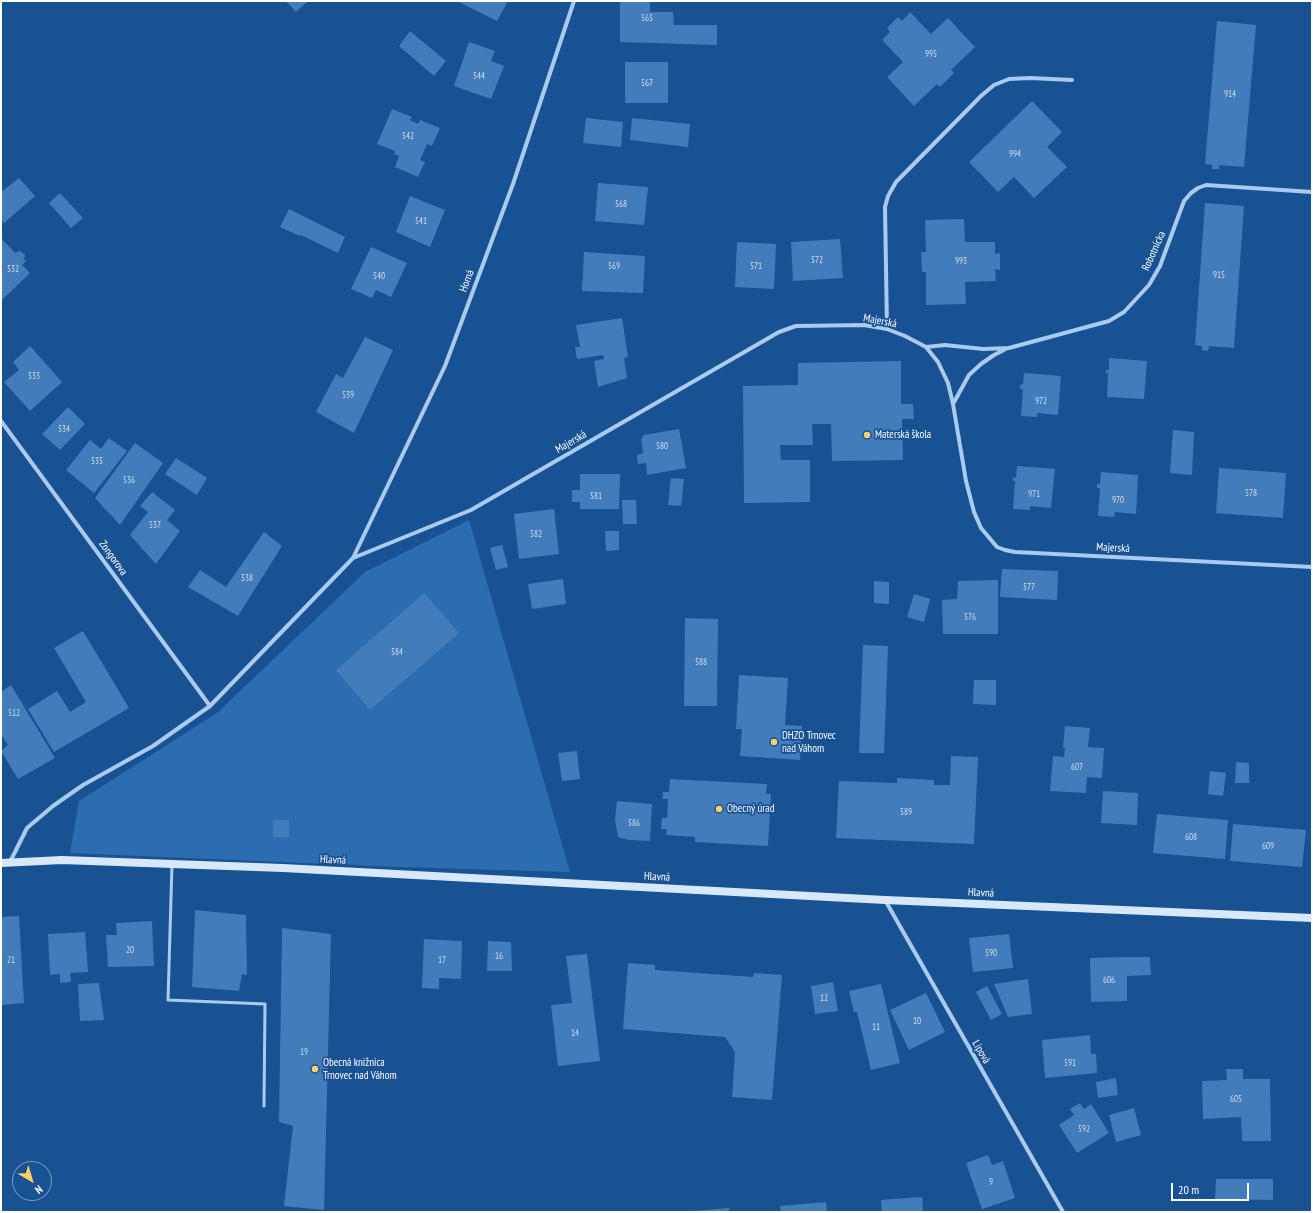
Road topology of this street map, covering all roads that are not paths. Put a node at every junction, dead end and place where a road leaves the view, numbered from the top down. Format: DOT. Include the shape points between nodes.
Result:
graph roads {
  1 [pos="574,1"];
  2 [pos="1072,80"];
  3 [pos="1312,192"];
  4 [pos="887,330"];
  5 [pos="926,347"];
  6 [pos="1008,348"];
  7 [pos="954,404"];
  8 [pos="1,420"];
  9 [pos="353,558"];
  10 [pos="1312,567"];
  11 [pos="210,706"];
  12 [pos="5,862"];
  13 [pos="172,864"];
  14 [pos="885,900"];
  15 [pos="1312,918"];
  16 [pos="264,1106"];
  17 [pos="1062,1212"];
  1 -- 9 [label="street, Horná" via="513,184 446,366"];
  2 -- 4 [label="street" via="1009,79 994,85 980,96 896,182 885,207"];
  3 -- 6 [label="street, Robotnícka" via="1206,186 1198,188 1184,201 1160,266 1149,285 1124,312 1094,326"];
  4 -- 5 [label="street, Majerská"];
  4 -- 9 [label="street, Majerská" via="864,325 796,326 779,332 471,510"];
  5 -- 6 [label="street, Robotnícka" via="945,345 983,349"];
  5 -- 7 [label="street, Majerská" via="938,362"];
  6 -- 7 [label="street, Robotnícka" via="994,355 969,375"];
  7 -- 10 [label="street, Majerská" via="966,481 974,512 990,540 1005,550"];
  8 -- 11 [label="street, Zongorova"];
  9 -- 11 [label="street"];
  11 -- 12 [label="street" via="153,746 83,785 52,806 27,828"];
  12 -- 13 [label="street, Hlavná" via="62,860"];
  13 -- 14 [label="street, Hlavná"];
  13 -- 16 [label="lane" via="168,1000 265,1004"];
  14 -- 15 [label="street, Hlavná"];
  14 -- 17 [label="street, Lipová"];
}
